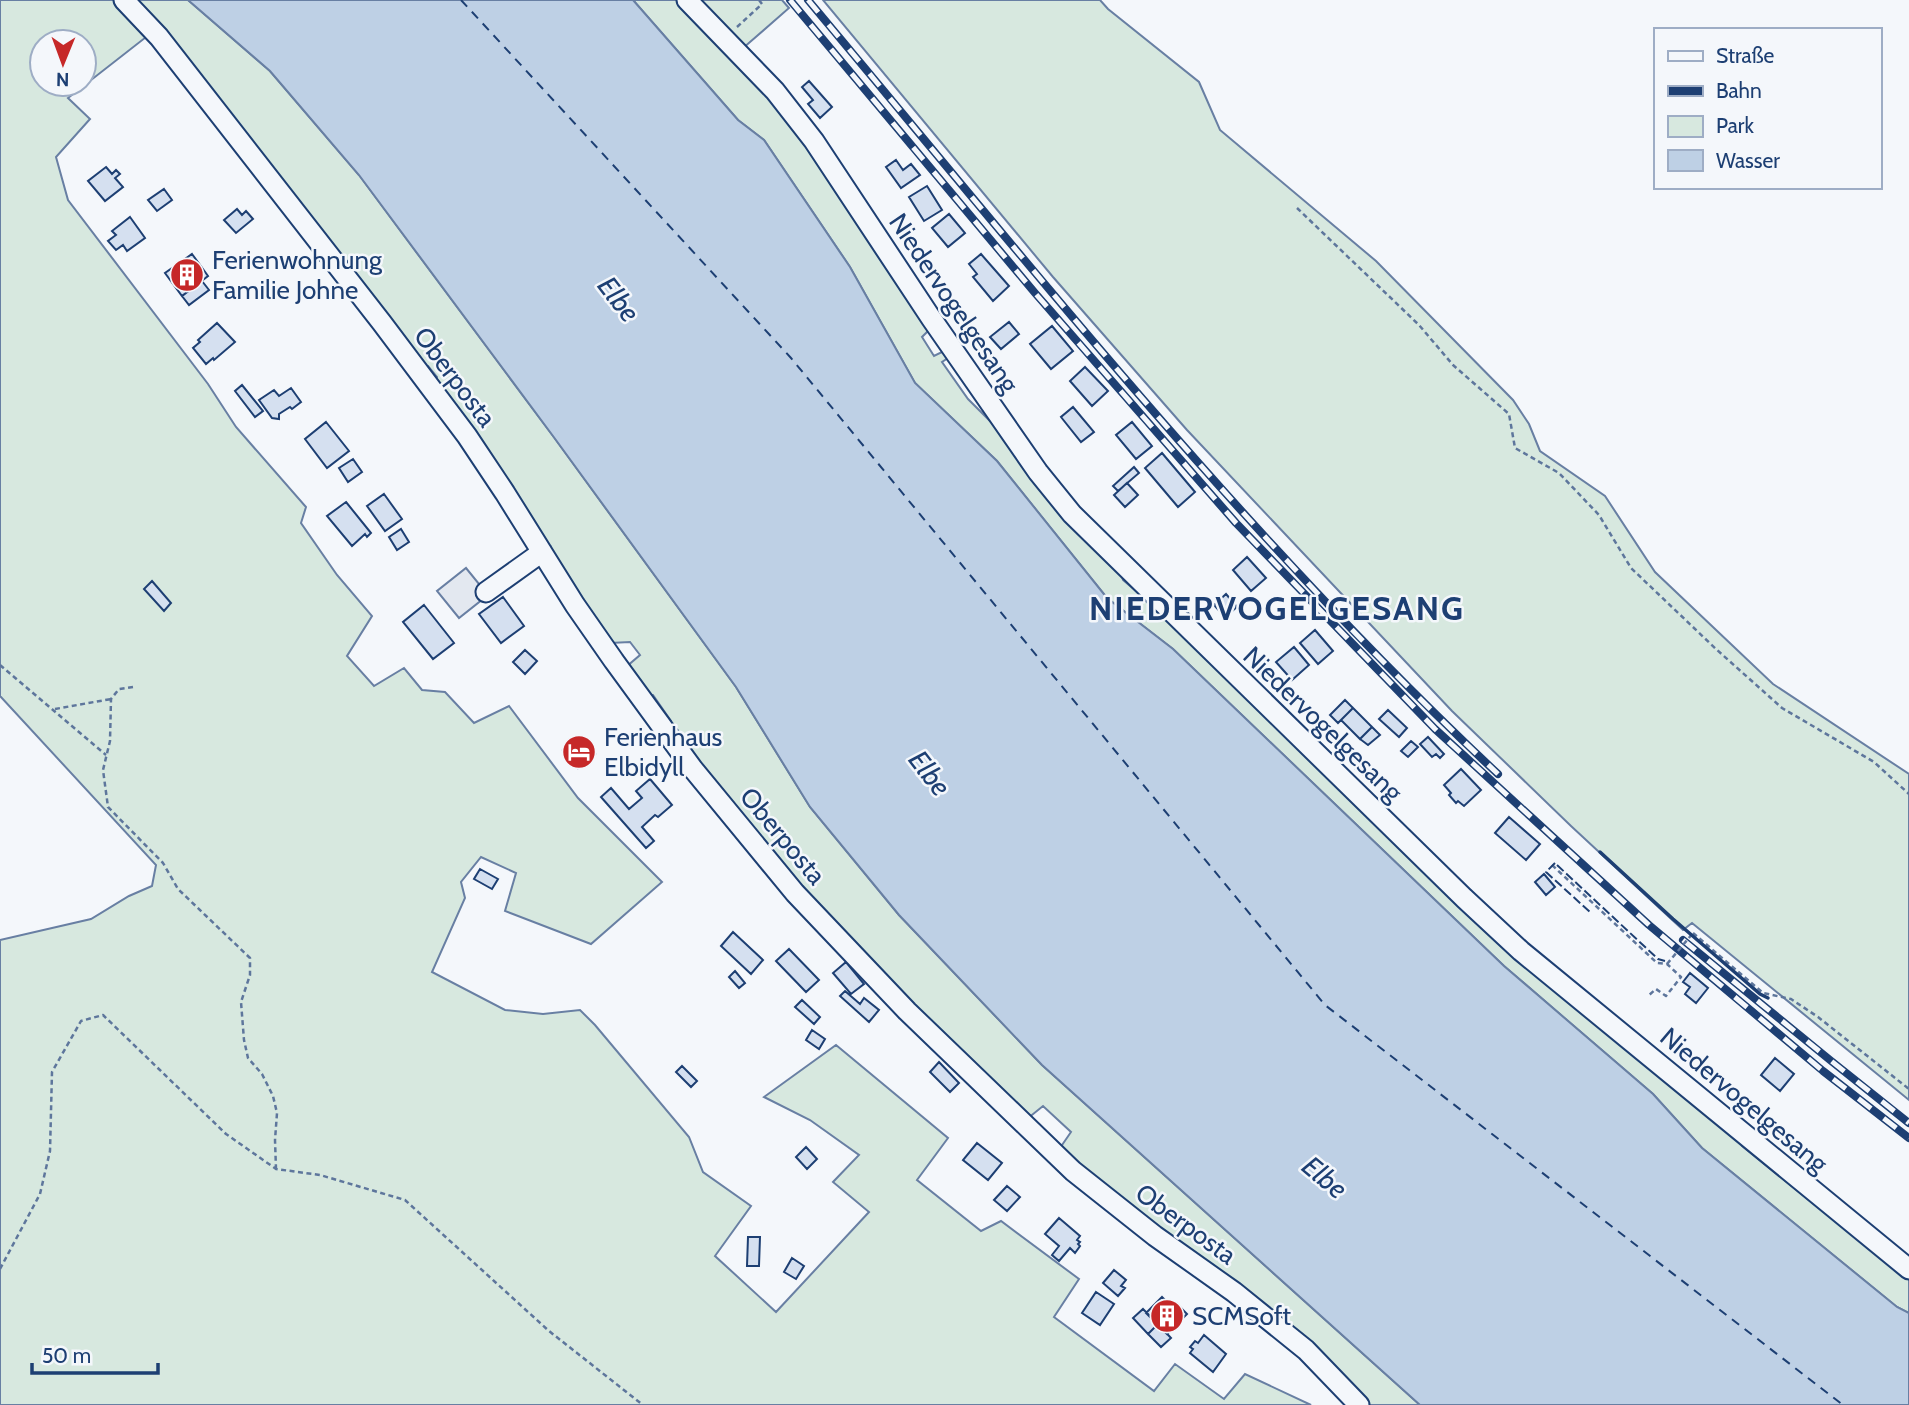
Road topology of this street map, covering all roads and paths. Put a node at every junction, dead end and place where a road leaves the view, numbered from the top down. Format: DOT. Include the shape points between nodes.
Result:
graph roads {
  1 [pos="124,0"];
  2 [pos="687,0"];
  3 [pos="760,0"];
  4 [pos="724,39"];
  5 [pos="1297,208"];
  6 [pos="542,552"];
  7 [pos="486,592"];
  8 [pos="0,665"];
  9 [pos="133,687"];
  10 [pos="111,699"];
  11 [pos="54,709"];
  12 [pos="106,755"];
  13 [pos="1909,794"];
  14 [pos="1552,865"];
  15 [pos="1667,964"];
  16 [pos="1648,996"];
  17 [pos="1909,1089"];
  18 [pos="276,1168"];
  19 [pos="0,1269"];
  20 [pos="1909,1269"];
  21 [pos="643,1405"];
  22 [pos="1359,1405"];
  1 -- 6 [label="street, Oberposta" via="159,37 390,333 467,436"];
  2 -- 4 [label="street, Niedervogelgesang"];
  3 -- 4 [label="path" via="762,4"];
  4 -- 20 [label="street, Niedervogelgesang" via="775,91 814,141 931,318 1072,514 1521,951"];
  5 -- 13 [label="path" via="1453,365 1509,414 1515,447 1559,473 1599,515 1631,568 1782,708 1874,762"];
  6 -- 7 [label="street"];
  6 -- 22 [label="street, Oberposta" via="693,769 795,893 906,1011 1073,1171 1295,1341"];
  8 -- 11 [label="path"];
  9 -- 10 [label="path" via="118,689"];
  10 -- 11 [label="path"];
  10 -- 12 [label="path"];
  11 -- 12 [label="path"];
  12 -- 18 [label="path" via="103,770 108,807 163,863 177,889 250,958 241,1002 244,1040 248,1058 273,1096"];
  14 -- 15 [label="path" via="1657,963"];
  15 -- 16 [label="path" via="1681,977 1667,996 1656,989"];
  15 -- 17 [label="path, bridge" via="1693,933 1763,993 1791,999"];
  18 -- 19 [label="path" via="226,1134 103,1016 81,1021 52,1072 50,1151 40,1194"];
  18 -- 21 [label="path" via="320,1175 405,1200 549,1331"];
}
